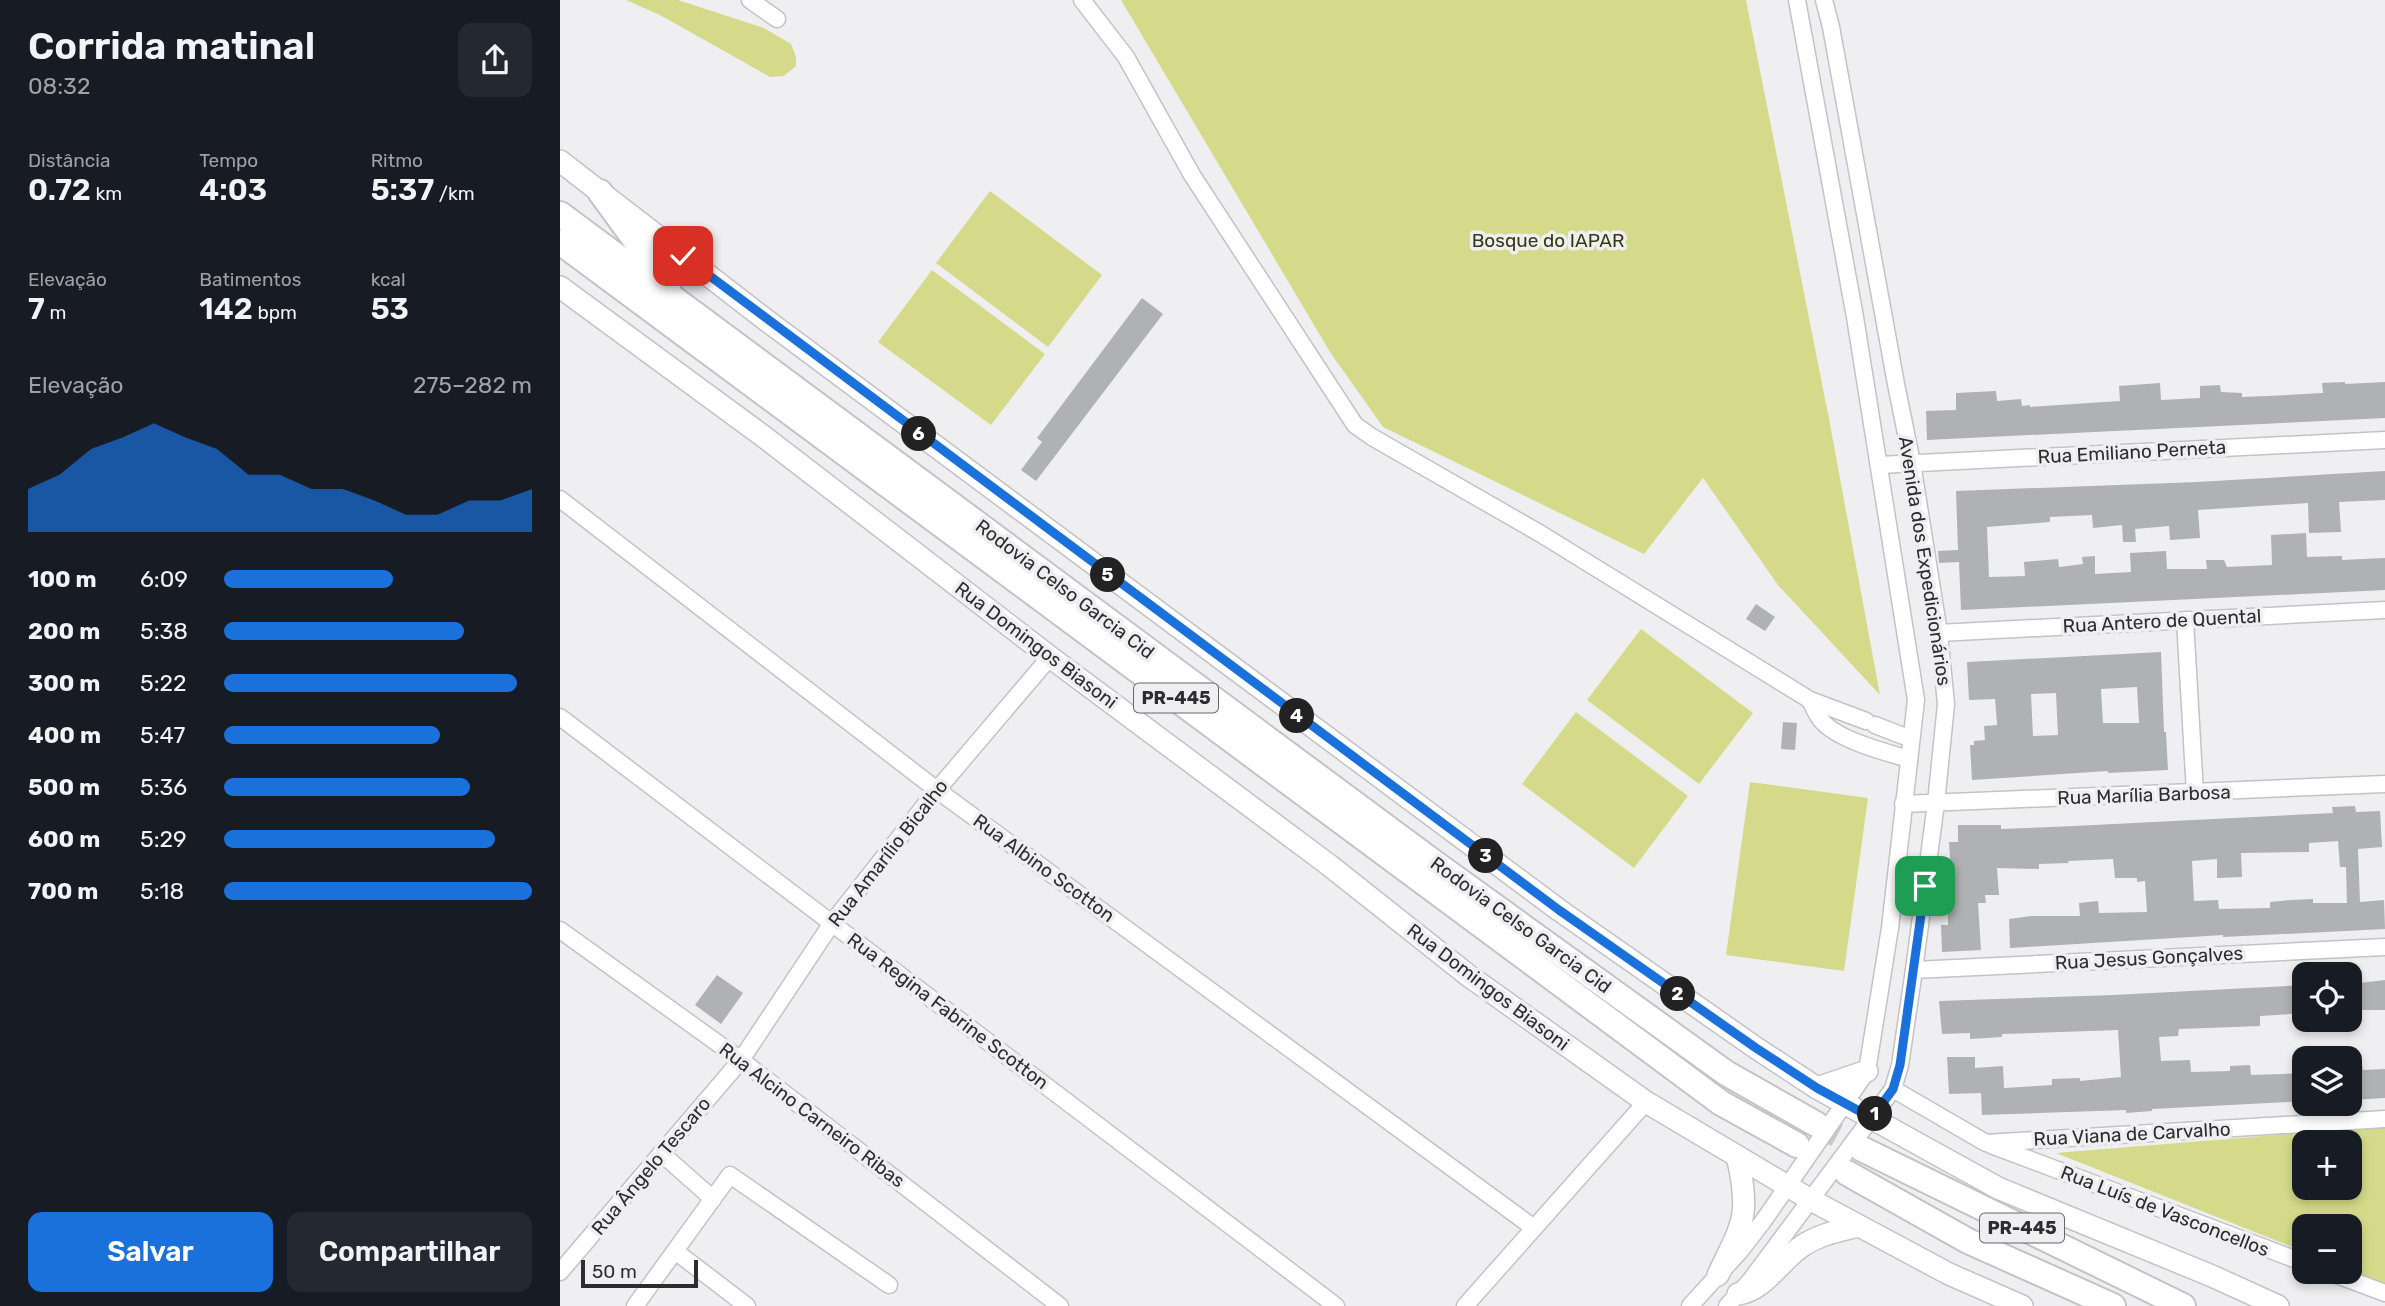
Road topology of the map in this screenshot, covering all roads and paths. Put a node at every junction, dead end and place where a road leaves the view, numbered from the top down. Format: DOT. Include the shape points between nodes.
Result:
graph roads {
  1 [pos="750,0"];
  2 [pos="1082,0"];
  3 [pos="1797,0"];
  4 [pos="1824,0"];
  5 [pos="777,19"];
  6 [pos="560,161"];
  7 [pos="600,192"];
  8 [pos="560,214"];
  9 [pos="560,242"];
  10 [pos="560,287"];
  11 [pos="683,306"];
  12 [pos="2385,440"];
  13 [pos="1912,463"];
  14 [pos="1879,465"];
  15 [pos="560,499"];
  16 [pos="2385,610"];
  17 [pos="2185,620"];
  18 [pos="1938,633"];
  19 [pos="1050,657"];
  20 [pos="1810,700"];
  21 [pos="560,717"];
  22 [pos="1912,738"];
  23 [pos="1909,759"];
  24 [pos="2385,784"];
  25 [pos="937,790"];
  26 [pos="2195,793"];
  27 [pos="1936,803"];
  28 [pos="1903,804"];
  29 [pos="832,923"];
  30 [pos="560,930"];
  31 [pos="2385,947"];
  32 [pos="1914,970"];
  33 [pos="741,1059"];
  34 [pos="1867,1071"];
  35 [pos="1817,1088"];
  36 [pos="1893,1089"];
  37 [pos="1646,1102"];
  38 [pos="1845,1103"];
  39 [pos="1872,1118"];
  40 [pos="2385,1119"];
  41 [pos="1816,1124"];
  42 [pos="1986,1143"];
  43 [pos="1797,1145"];
  44 [pos="1862,1149"];
  45 [pos="661,1153"];
  46 [pos="1737,1156"];
  47 [pos="1847,1173"];
  48 [pos="1786,1187"];
  49 [pos="713,1199"];
  50 [pos="1811,1200"];
  51 [pos="1858,1226"];
  52 [pos="1534,1228"];
  53 [pos="675,1251"];
  54 [pos="2292,1258"];
  55 [pos="560,1272"];
  56 [pos="1718,1275"];
  57 [pos="2361,1284"];
  58 [pos="889,1285"];
  59 [pos="2385,1293"];
  60 [pos="1732,1300"];
  61 [pos="635,1306"];
  62 [pos="747,1306"];
  63 [pos="1060,1306"];
  64 [pos="1336,1306"];
  65 [pos="1465,1306"];
  66 [pos="1689,1306"];
  67 [pos="2022,1306"];
  68 [pos="2113,1306"];
  69 [pos="2183,1306"];
  70 [pos="2278,1306"];
  1 -- 5 [label="street"];
  2 -- 20 [label="street" via="1126,57 1192,175 1356,425"];
  3 -- 14 [label="street, Avenida dos Expedicionários"];
  4 -- 13 [label="street, Avenida dos Expedicionários"];
  6 -- 7 [label="main road, PR-445"];
  7 -- 11 [label="highway"];
  7 -- 35 [label="main road, PR-445" via="1559,910"];
  8 -- 11 [label="highway, Rodovia Celso Garcia Cid / PR-445"];
  9 -- 43 [label="highway, Rodovia Celso Garcia Cid / PR-445" via="1721,1103"];
  10 -- 19 [label="main road, Rua Domingos Biasoni"];
  11 -- 41 [label="highway, Rodovia Celso Garcia Cid / PR-445" via="1436,864 1726,1073"];
  12 -- 13 [label="street, Rua Emiliano Perneta"];
  13 -- 14 [label="street, Rua Emiliano Perneta"];
  13 -- 18 [label="street, Avenida dos Expedicionários"];
  14 -- 22 [label="street, Avenida dos Expedicionários" via="1916,700"];
  15 -- 25 [label="street, Rua Albino Scotton"];
  16 -- 17 [label="street, Rua Antero de Quental"];
  17 -- 18 [label="street, Rua Antero de Quental"];
  17 -- 26 [label="street"];
  18 -- 27 [label="street, Avenida dos Expedicionários" via="1946,704"];
  19 -- 25 [label="street, Rua Amarílio Bicalho"];
  19 -- 37 [label="main road, Rua Domingos Biasoni" via="1329,865 1469,976"];
  20 -- 22 [label="street"];
  20 -- 23 [label="street" via="1821,720 1835,732"];
  21 -- 29 [label="street, Rua Regina Fabrine Scotton"];
  22 -- 23 [label="street, Avenida dos Expedicionários"];
  23 -- 28 [label="street, Avenida dos Expedicionários"];
  24 -- 26 [label="street, Rua Marília Barbosa"];
  25 -- 29 [label="street, Rua Amarílio Bicalho"];
  25 -- 52 [label="street, Rua Albino Scotton"];
  26 -- 27 [label="street, Rua Marília Barbosa"];
  27 -- 28 [label="street, Rua Marília Barbosa"];
  27 -- 32 [label="street, Avenida dos Expedicionários"];
  28 -- 34 [label="street, Avenida dos Expedicionários" via="1890,928"];
  29 -- 33 [label="street, Rua Amarílio Bicalho"];
  29 -- 64 [label="street, Rua Regina Fabrine Scotton"];
  30 -- 33 [label="street, Rua Alcino Carneiro Ribas"];
  31 -- 32 [label="street, Rua Jesus Gonçalves"];
  32 -- 36 [label="street, Avenida dos Expedicionários"];
  33 -- 45 [label="street, Rua Ângelo Tescaro"];
  33 -- 63 [label="street, Rua Alcino Carneiro Ribas"];
  34 -- 35 [label="main road"];
  34 -- 38 [label="street, Avenida dos Expedicionários"];
  35 -- 38 [label="main road, PR-445"];
  36 -- 39 [label="street, Avenida dos Expedicionários"];
  36 -- 42 [label="street"];
  37 -- 46 [label="main road"];
  37 -- 52 [label="street"];
  38 -- 39 [label="main road, PR-445"];
  38 -- 48 [label="street, Avenida dos Expedicionários"];
  39 -- 50 [label="street, Avenida dos Expedicionários"];
  39 -- 70 [label="main road, PR-445" via="2032,1204"];
  40 -- 42 [label="street, Rua Viana de Carvalho"];
  42 -- 54 [label="street, Rua Luís de Vasconcellos"];
  44 -- 69 [label="highway, PR-445"];
  45 -- 49 [label="street"];
  45 -- 55 [label="street, Rua Ângelo Tescaro"];
  46 -- 48 [label="main road"];
  46 -- 56 [label="main road" via="1745,1192 1742,1227"];
  47 -- 68 [label="highway, PR-445" via="1968,1241"];
  48 -- 50 [label="main road"];
  48 -- 56 [label="street, Avenida dos Expedicionários"];
  49 -- 53 [label="street"];
  49 -- 58 [label="street" via="730,1175"];
  50 -- 51 [label="main road"];
  50 -- 60 [label="street, Avenida dos Expedicionários"];
  51 -- 60 [label="main road" via="1811,1241 1754,1290"];
  51 -- 67 [label="main road"];
  52 -- 65 [label="street"];
  53 -- 61 [label="street"];
  53 -- 62 [label="street"];
  56 -- 60 [label="street"];
  56 -- 66 [label="street, Avenida dos Expedicionários"];
  57 -- 59 [label="street"];
}
